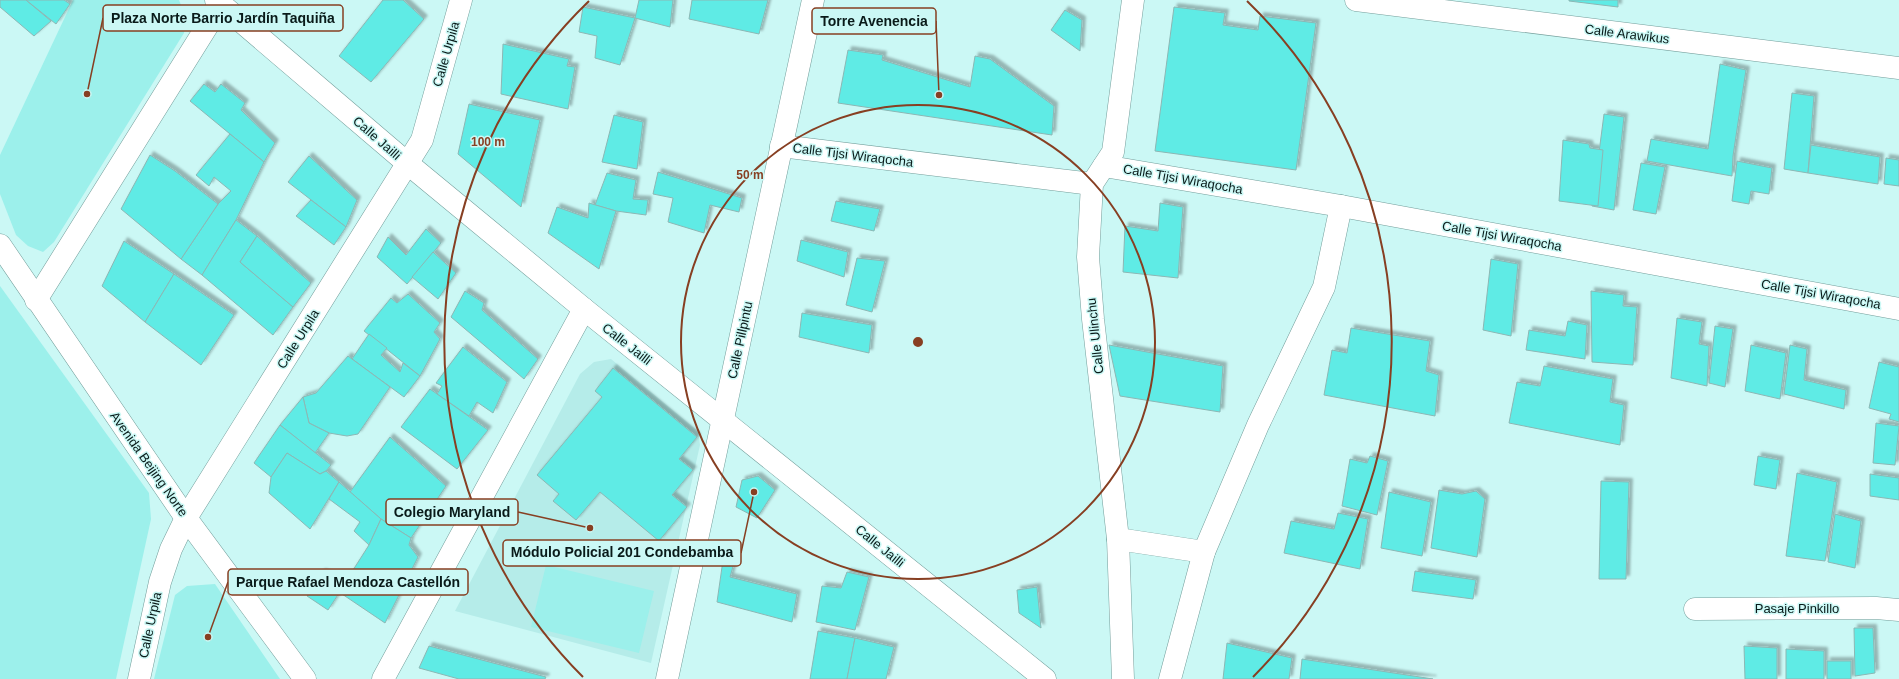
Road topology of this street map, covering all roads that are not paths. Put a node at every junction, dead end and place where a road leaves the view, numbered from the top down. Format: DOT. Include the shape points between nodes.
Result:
graph roads {
  1 [pos="461,0"];
  2 [pos="813,0"];
  3 [pos="1133,0"];
  4 [pos="1356,0"];
  5 [pos="218,2"];
  6 [pos="1899,68"];
  7 [pos="780,146"];
  8 [pos="407,163"];
  9 [pos="1104,166"];
  10 [pos="1092,184"];
  11 [pos="1341,206"];
  12 [pos="0,245"];
  13 [pos="36,300"];
  14 [pos="584,309"];
  15 [pos="1899,309"];
  16 [pos="724,420"];
  17 [pos="186,518"];
  18 [pos="1118,539"];
  19 [pos="1204,552"];
  20 [pos="1695,609"];
  21 [pos="1899,610"];
  22 [pos="139,679"];
  23 [pos="305,679"];
  24 [pos="383,679"];
  25 [pos="667,679"];
  26 [pos="1045,679"];
  27 [pos="1123,679"];
  28 [pos="1170,679"];
  1 -- 8 [label="street, Calle Urpila" via="422,140"];
  2 -- 7 [label="street, Calle Pillpintu"];
  3 -- 9 [label="street" via="1113,152"];
  4 -- 6 [label="street, Calle Arawikus"];
  5 -- 8 [label="street, Calle Jailli"];
  5 -- 13 [label="street"];
  7 -- 10 [label="street, Calle Tijsi Wiraqocha"];
  7 -- 16 [label="street, Calle Pillpintu"];
  8 -- 14 [label="street, Calle Jailli"];
  8 -- 17 [label="street, Calle Urpila"];
  9 -- 10 [label="street"];
  9 -- 11 [label="street, Calle Tijsi Wiraqocha"];
  10 -- 18 [label="street, Calle Ulinchu" via="1088,257"];
  11 -- 15 [label="street, Calle Tijsi Wiraqocha"];
  11 -- 19 [label="street" via="1324,286 1258,425"];
  12 -- 13 [label="street, Avenida Beijing Norte"];
  13 -- 17 [label="street, Avenida Beijing Norte"];
  14 -- 16 [label="street, Calle Jailli"];
  14 -- 24 [label="street"];
  16 -- 25 [label="street, Calle Pillpintu"];
  16 -- 26 [label="street, Calle Jailli"];
  17 -- 22 [label="street, Calle Urpila" via="171,549 160,582"];
  17 -- 23 [label="street, Avenida Beijing Norte"];
  18 -- 19 [label="street"];
  18 -- 27 [label="street, Calle Ulinchu"];
  19 -- 28 [label="street"];
  20 -- 21 [label="street, Pasaje Pinkillo"];
}
